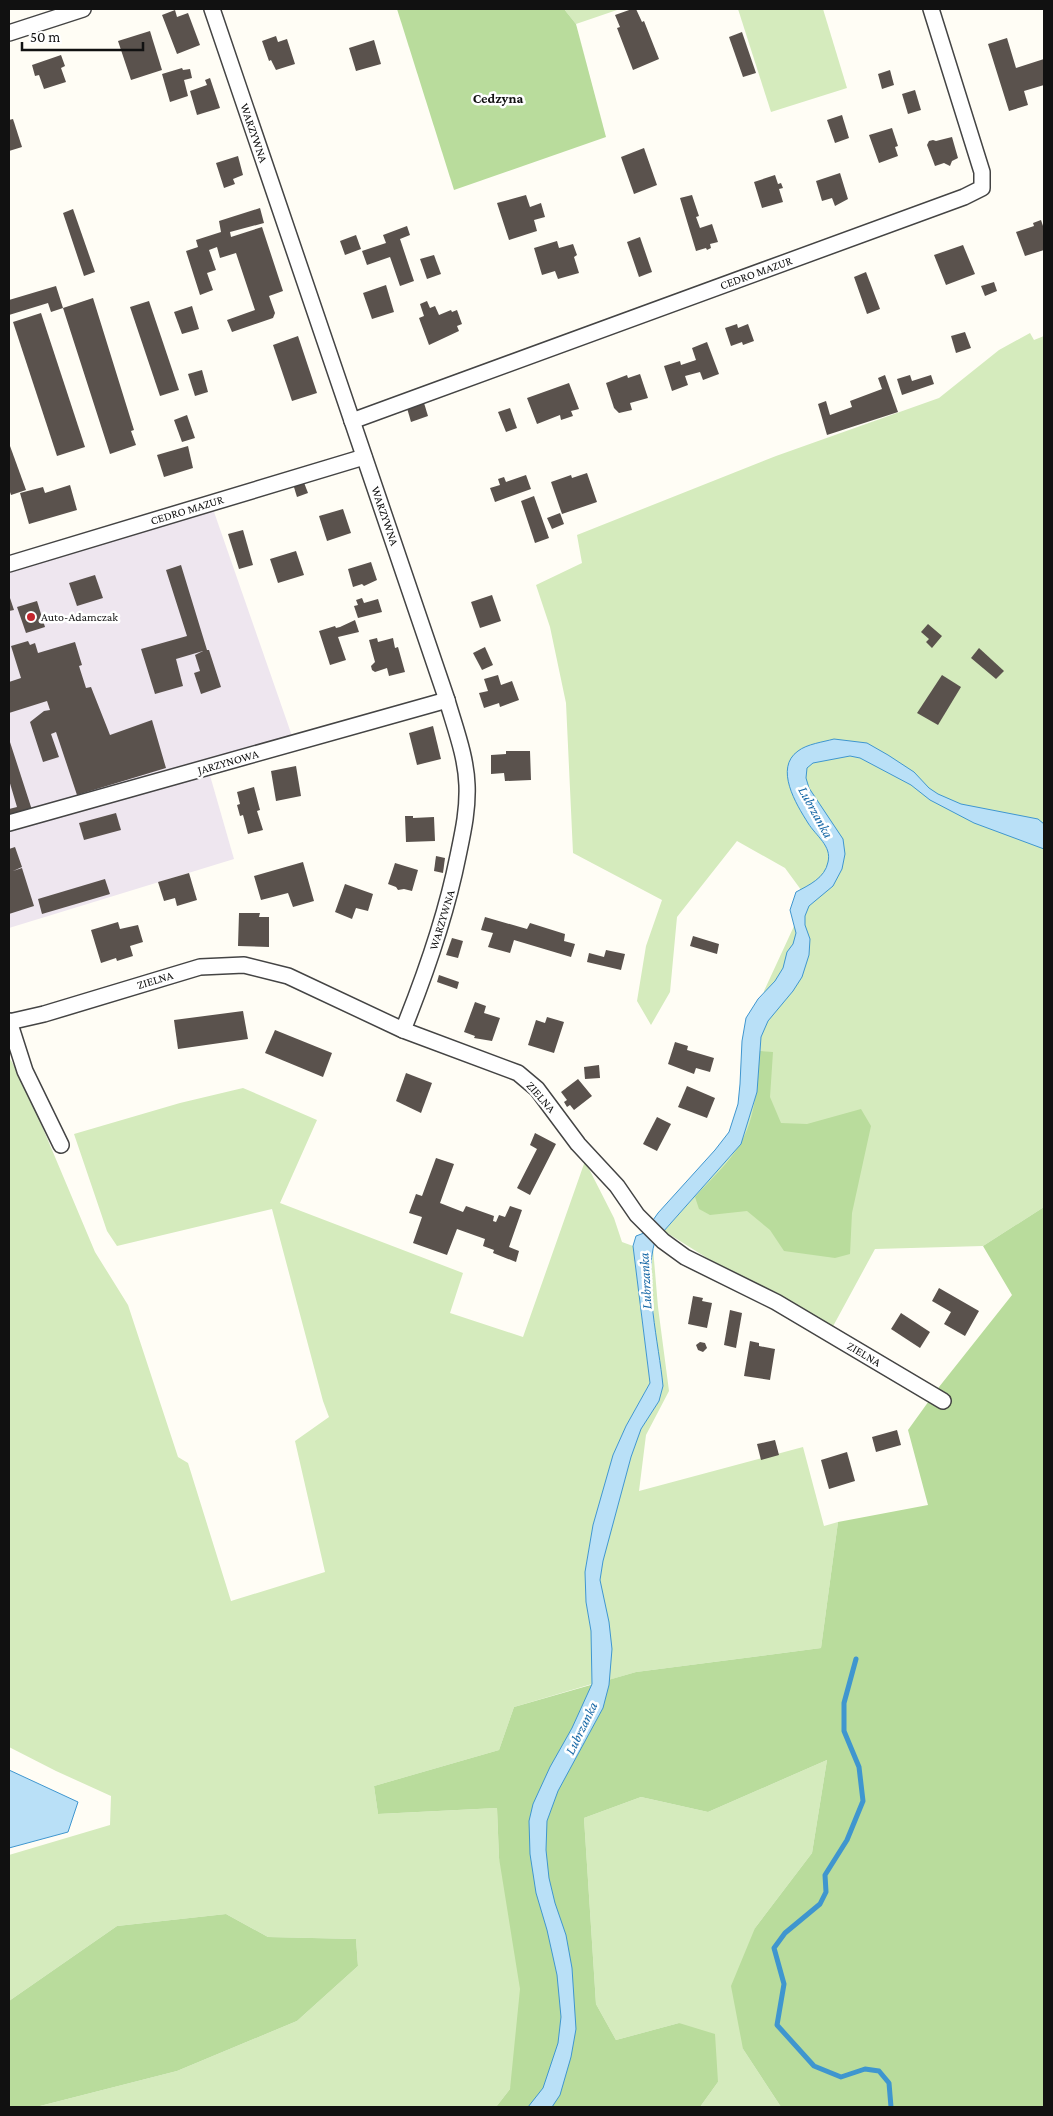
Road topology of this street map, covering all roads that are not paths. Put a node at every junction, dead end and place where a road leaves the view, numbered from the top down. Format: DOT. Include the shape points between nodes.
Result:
graph roads {
  1 [pos="83,9"];
  2 [pos="212,9"];
  3 [pos="931,9"];
  4 [pos="9,33"];
  5 [pos="352,421"];
  6 [pos="364,456"];
  7 [pos="9,564"];
  8 [pos="448,700"];
  9 [pos="9,823"];
  10 [pos="9,1022"];
  11 [pos="404,1030"];
  12 [pos="61,1145"];
  13 [pos="943,1401"];
  1 -- 4 [label="street"];
  2 -- 5 [label="street, WARZYWNA"];
  3 -- 5 [label="street, CEDRO MAZUR" via="982,172 982,188"];
  5 -- 6 [label="street, WARZYWNA"];
  6 -- 7 [label="street, CEDRO MAZUR"];
  6 -- 8 [label="street, WARZYWNA"];
  8 -- 9 [label="street, JARZYNOWA"];
  8 -- 11 [label="street, WARZYWNA" via="464,757 466,817 452,890"];
  10 -- 11 [label="street, ZIELNA" via="200,967 244,965 288,976"];
  10 -- 12 [label="street" via="25,1071"];
  11 -- 13 [label="street, ZIELNA" via="518,1073 537,1089 578,1144 663,1241 685,1257 776,1302"];
}
